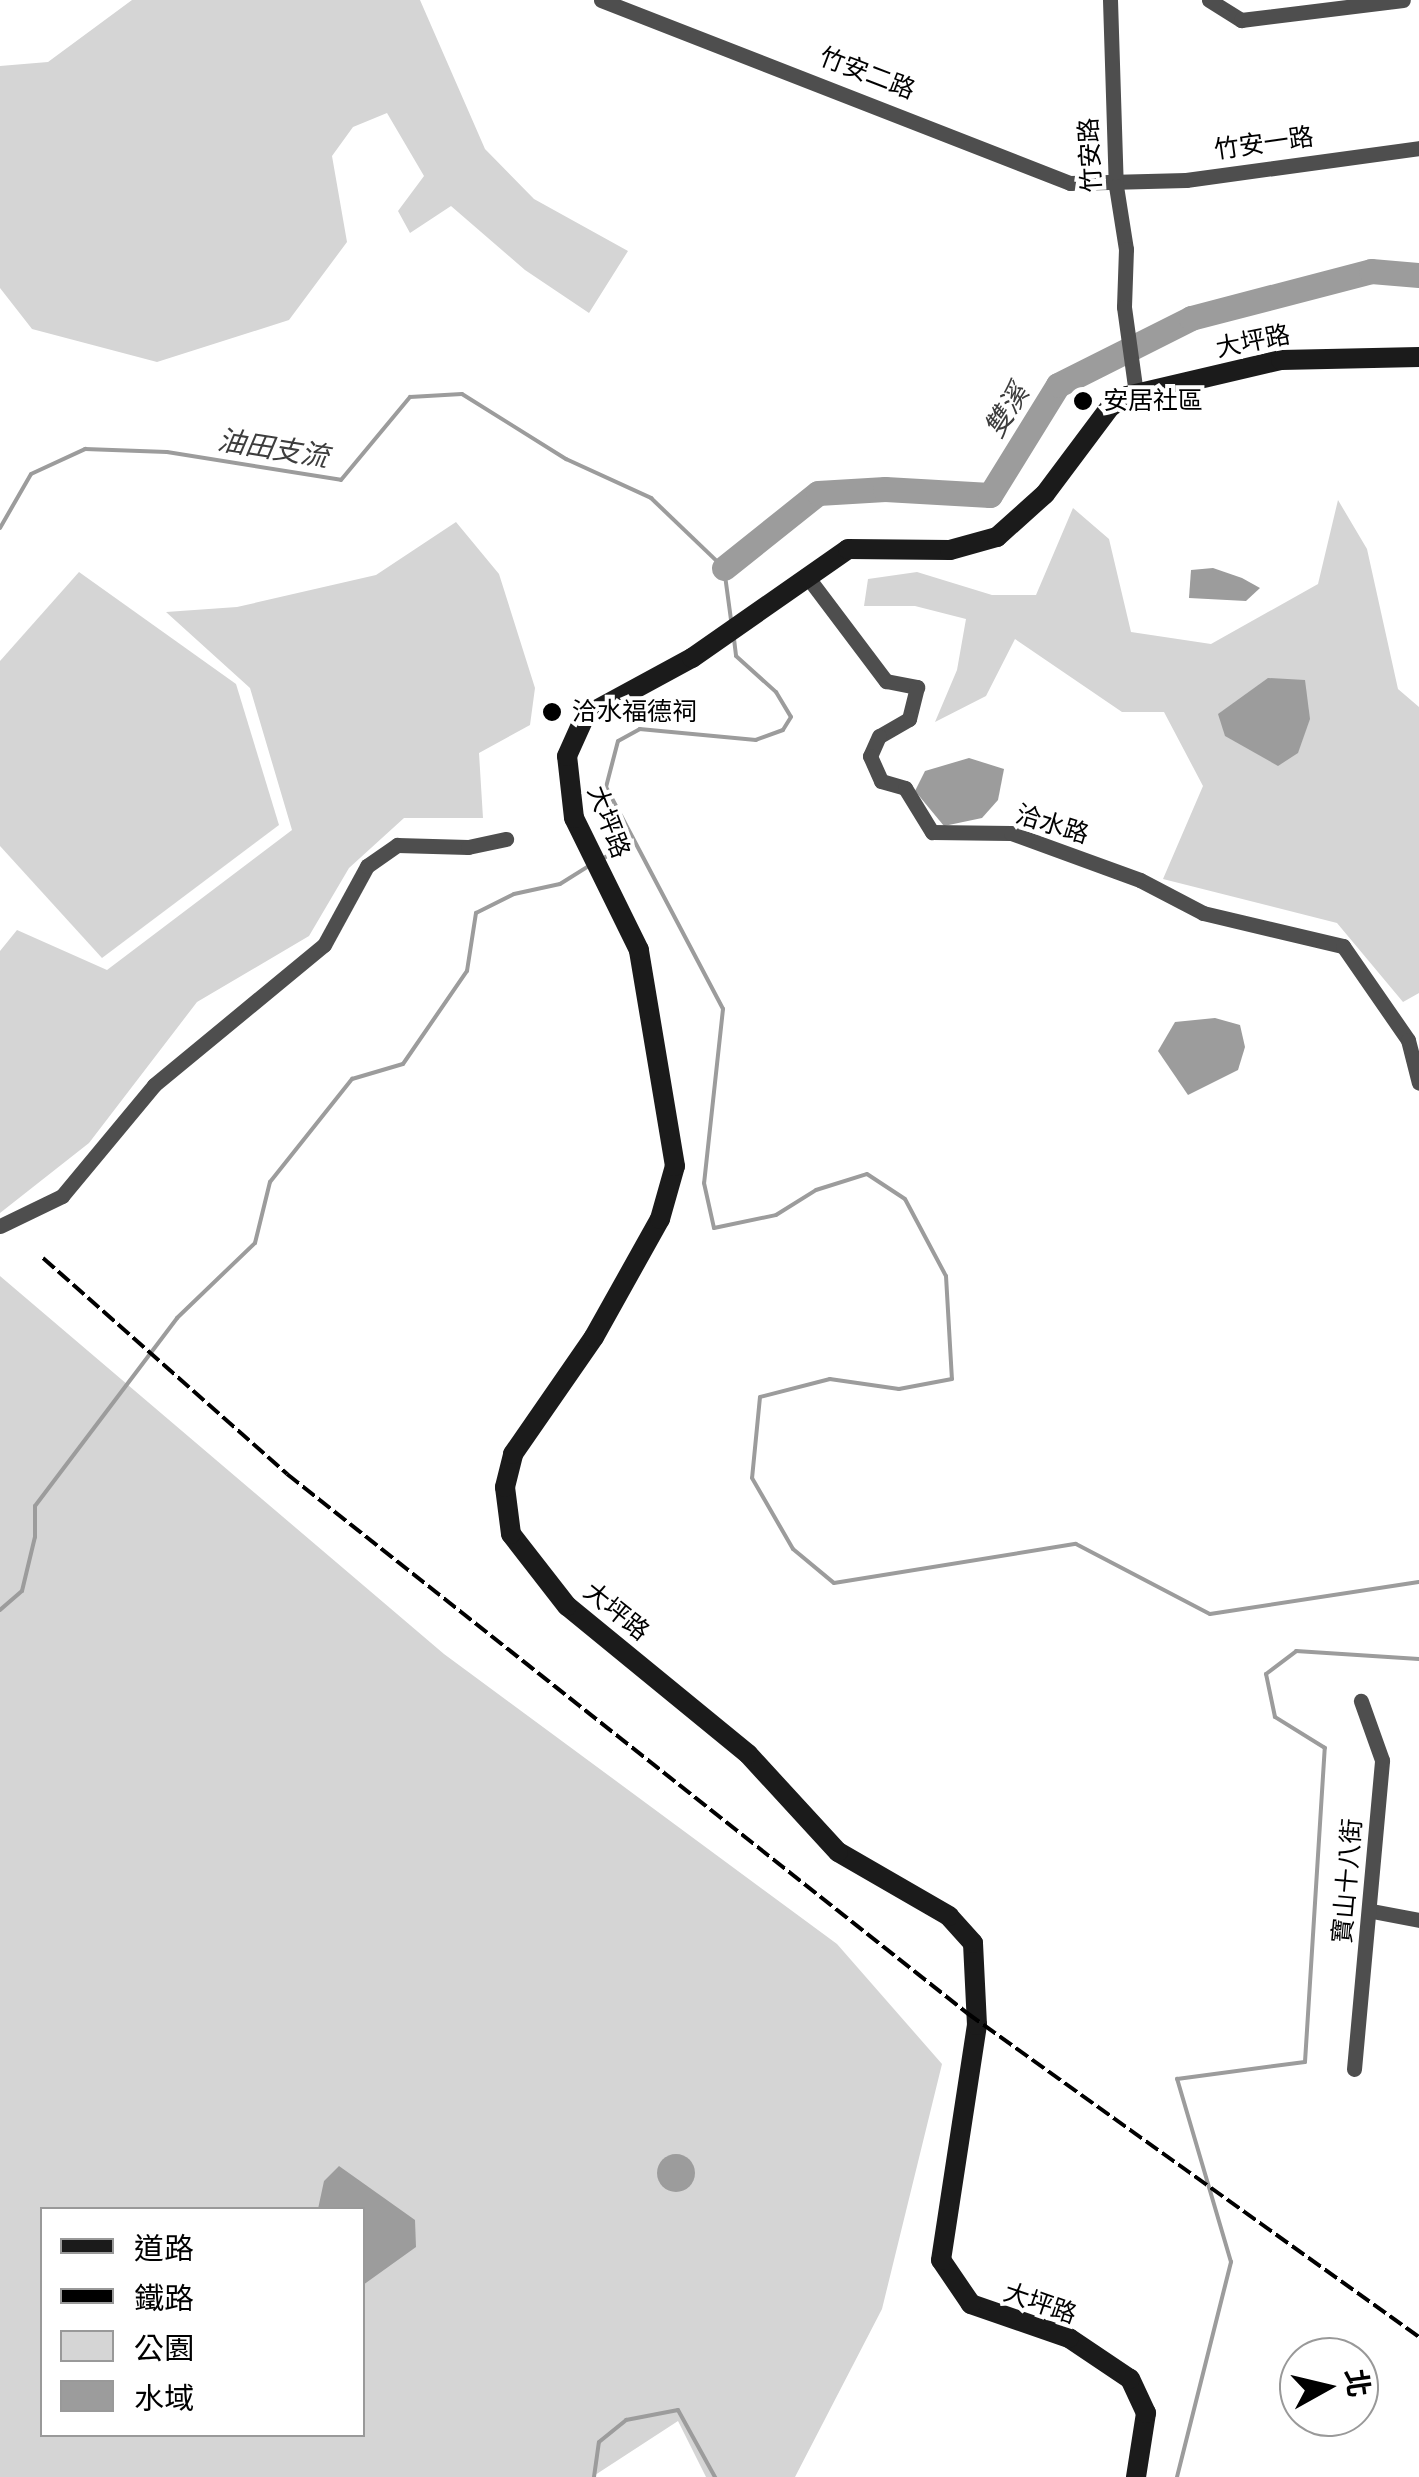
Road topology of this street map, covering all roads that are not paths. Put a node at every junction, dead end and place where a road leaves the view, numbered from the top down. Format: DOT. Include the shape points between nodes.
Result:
graph roads {
  1 [pos="601,0"];
  2 [pos="1110,0"];
  3 [pos="1209,0"];
  4 [pos="1403,0"];
  5 [pos="1419,148"];
  6 [pos="1116,186"];
  7 [pos="1419,358"];
  8 [pos="1136,393"];
  9 [pos="806,575"];
  10 [pos="506,840"];
  11 [pos="1419,1083"];
  12 [pos="0,1226"];
  13 [pos="1362,1700"];
  14 [pos="1372,1911"];
  15 [pos="1419,1920"];
  16 [pos="1354,2068"];
  17 [pos="1136,2477"];
  1 -- 6 [label="street, 竹安二路" via="1070,182"];
  2 -- 6 [label="street, 竹安路"];
  3 -- 4 [label="street" via="1241,20"];
  5 -- 6 [label="street, 竹安一路"];
  6 -- 8 [label="street, 竹安路"];
  7 -- 8 [label="street, 大坪路" via="1281,360"];
  8 -- 9 [label="street, 大坪路" via="1110,406 1045,494 998,538 950,550 863,545"];
  9 -- 11 [label="street, 洽水路" via="886,681 917,687 909,719 880,736 870,756 881,781 905,788 932,832 1011,834 1140,880 1203,913 1343,946 1408,1040"];
  9 -- 17 [label="street, 大坪路" via="692,658 603,703 572,733 567,784 588,850 629,926 646,977 674,1178 660,1220 594,1337 513,1454 505,1487 511,1534 567,1606 748,1754 838,1852 949,1916 973,1943 976,2025 941,2260 970,2304 1069,2338 1130,2378 1146,2413"];
  10 -- 12 [label="street" via="468,848 397,845 367,866 324,945 154,1084 62,1196"];
  13 -- 14 [label="street, 寶山十八街" via="1382,1760"];
  14 -- 15 [label="street"];
  14 -- 16 [label="street, 寶山十八街"];
}
